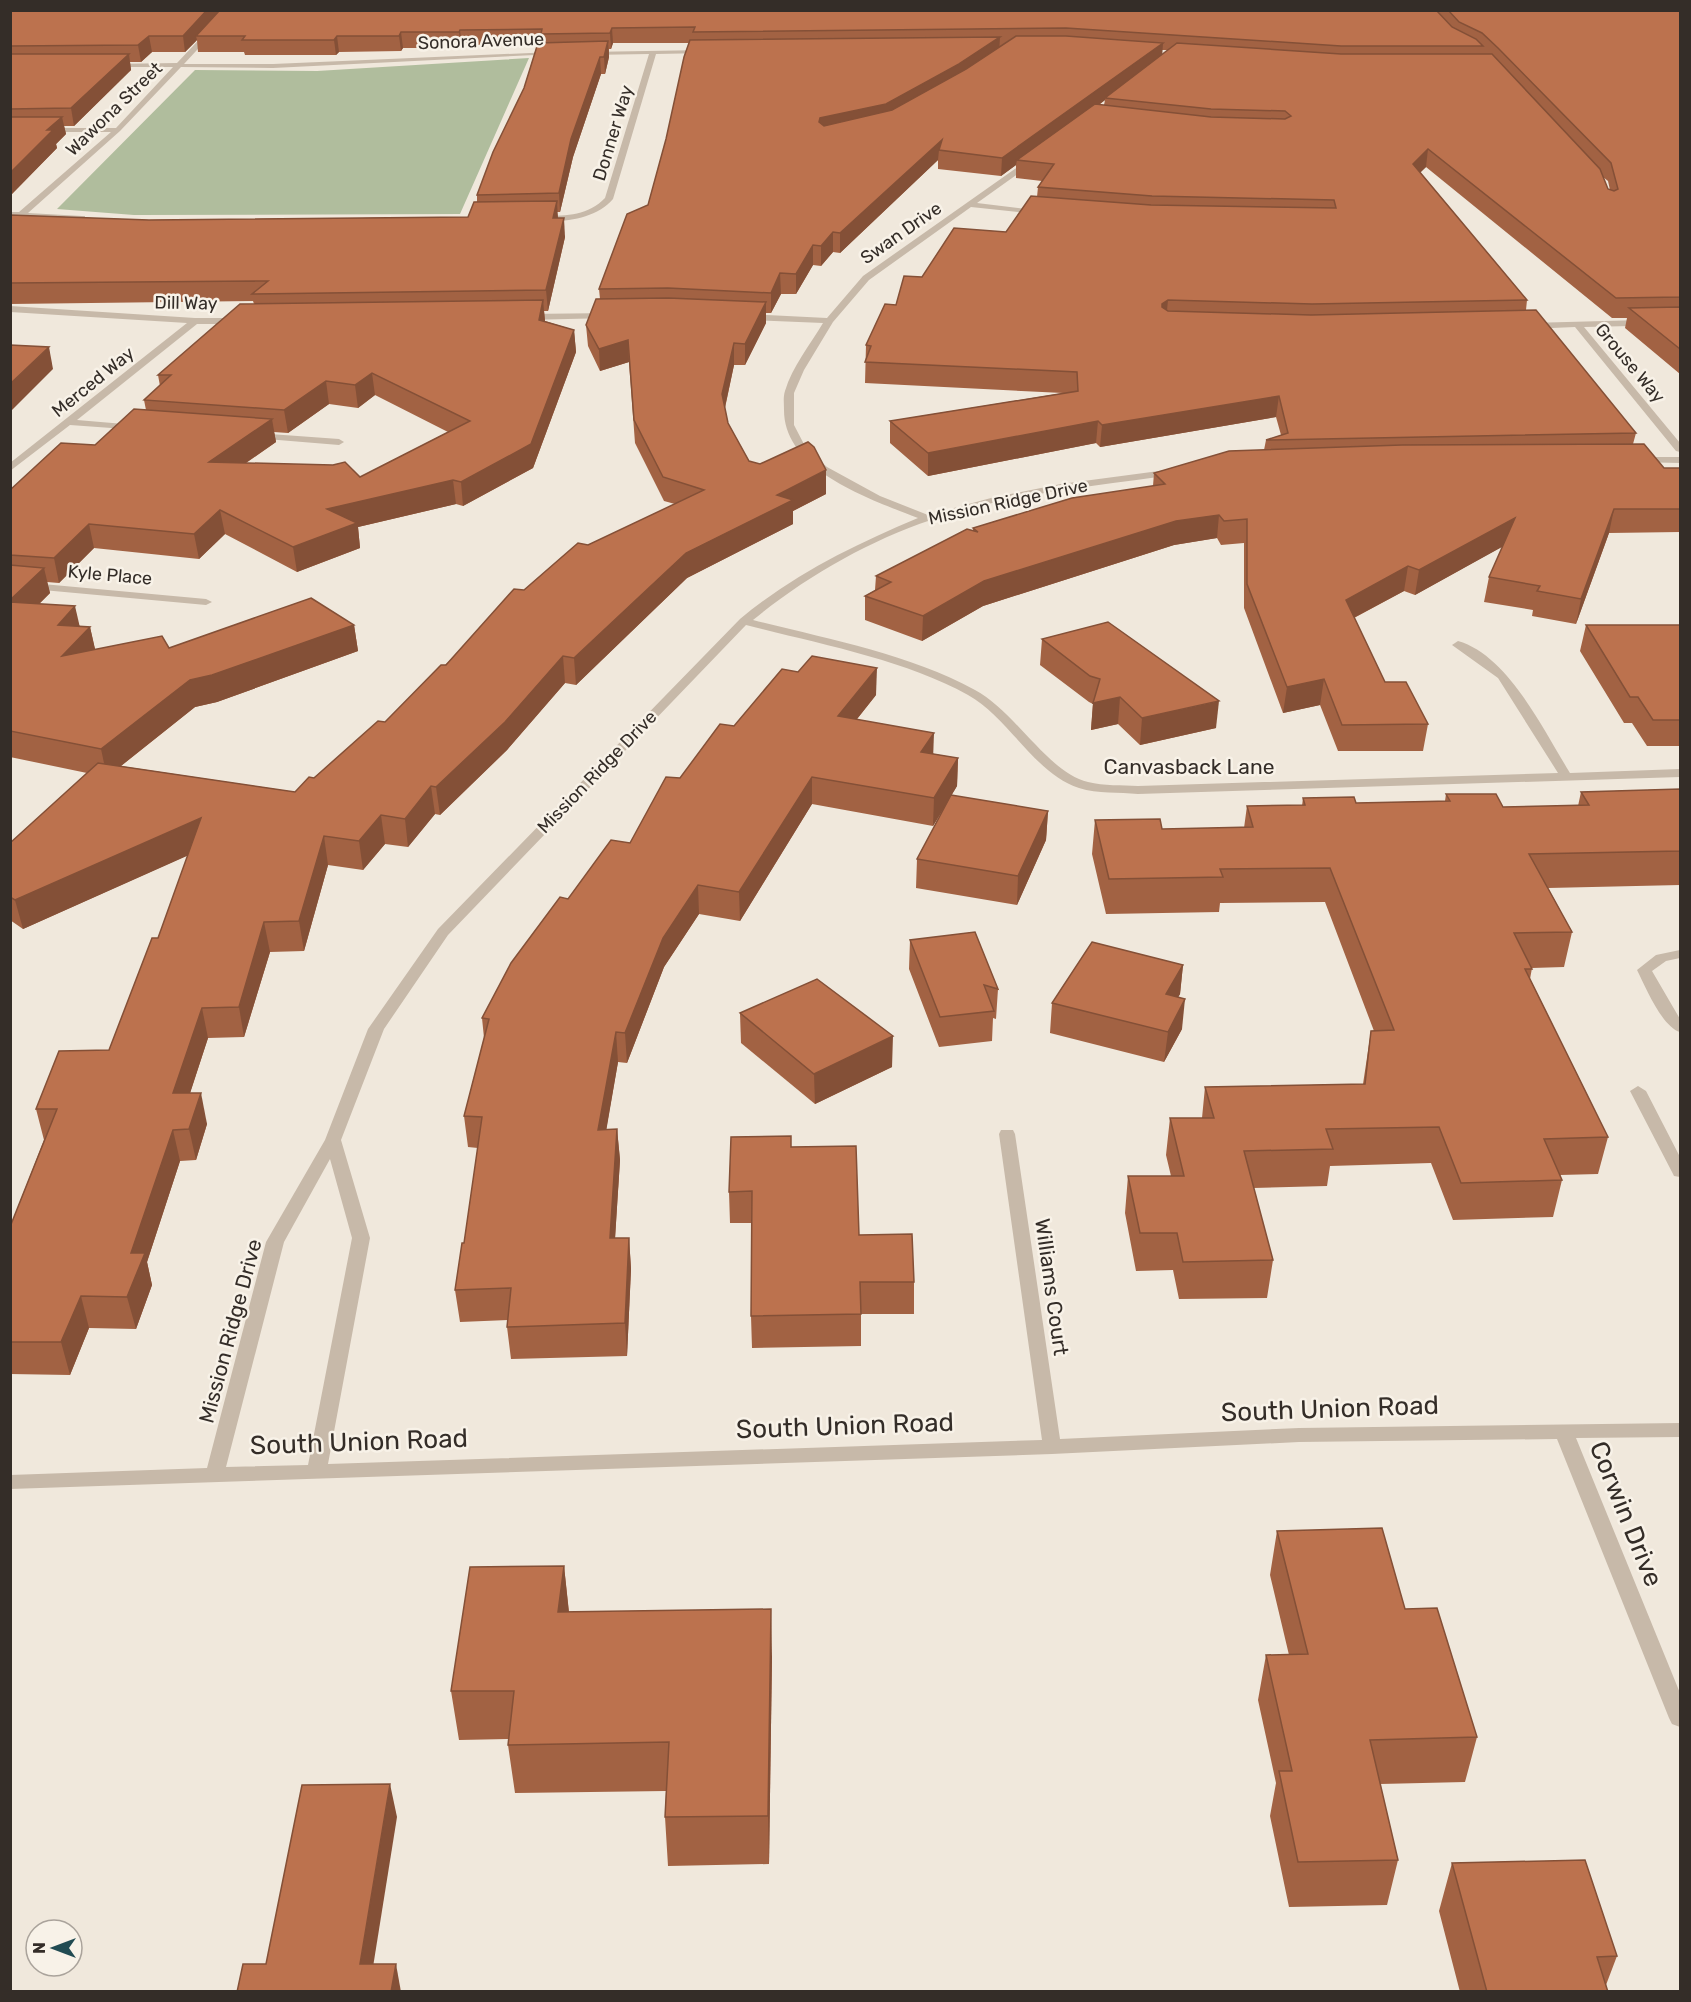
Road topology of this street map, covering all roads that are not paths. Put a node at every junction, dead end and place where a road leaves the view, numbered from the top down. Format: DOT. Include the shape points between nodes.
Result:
graph roads {
  1 [pos="231,10"];
  2 [pos="653,52"];
  3 [pos="711,52"];
  4 [pos="581,53"];
  5 [pos="558,54"];
  6 [pos="180,65"];
  7 [pos="101,66"];
  8 [pos="10,130"];
  9 [pos="118,130"];
  10 [pos="1036,158"];
  11 [pos="970,205"];
  12 [pos="10,214"];
  13 [pos="22,214"];
  14 [pos="1050,214"];
  15 [pos="525,218"];
  16 [pos="96,219"];
  17 [pos="10,222"];
  18 [pos="10,309"];
  19 [pos="622,315"];
  20 [pos="735,316"];
  21 [pos="515,317"];
  22 [pos="254,320"];
  23 [pos="195,321"];
  24 [pos="829,321"];
  25 [pos="1680,322"];
  26 [pos="1520,326"];
  27 [pos="1578,326"];
  28 [pos="70,422"];
  29 [pos="143,429"];
  30 [pos="247,436"];
  31 [pos="339,442"];
  32 [pos="1680,449"];
  33 [pos="1621,460"];
  34 [pos="1680,460"];
  35 [pos="10,468"];
  36 [pos="1183,471"];
  37 [pos="927,518"];
  38 [pos="10,584"];
  39 [pos="206,602"];
  40 [pos="744,621"];
  41 [pos="1458,645"];
  42 [pos="1680,773"];
  43 [pos="1566,776"];
  44 [pos="1680,954"];
  45 [pos="1680,1027"];
  46 [pos="1638,1091"];
  47 [pos="1008,1134"];
  48 [pos="333,1140"];
  49 [pos="1680,1172"];
  50 [pos="1680,1430"];
  51 [pos="1563,1431"];
  52 [pos="1052,1447"];
  53 [pos="317,1470"];
  54 [pos="215,1474"];
  55 [pos="10,1482"];
  56 [pos="1680,1718"];
  1 -- 6 [label="street, Wawona Street"];
  2 -- 3 [label="street"];
  2 -- 4 [label="street"];
  2 -- 15 [label="street, Donner Way" via="609,199 603,207 576,216"];
  5 -- 6 [label="street, Sonora Avenue" via="332,64"];
  6 -- 7 [label="street, Sonora Avenue"];
  6 -- 9 [label="street, Wawona Street"];
  8 -- 9 [label="street"];
  9 -- 13 [label="street, Wawona Street"];
  10 -- 11 [label="street, Swan Drive"];
  11 -- 14 [label="street"];
  11 -- 24 [label="street, Swan Drive" via="866,278"];
  12 -- 13 [label="street"];
  13 -- 16 [label="street"];
  13 -- 17 [label="street, Wawona Street"];
  18 -- 23 [label="street, Dill Way"];
  19 -- 21 [label="street"];
  20 -- 24 [label="street"];
  22 -- 23 [label="street, Dill Way"];
  23 -- 28 [label="street, Merced Way"];
  24 -- 37 [label="street, Swan Drive" via="789,393 789,425 803,452 823,469 876,498"];
  25 -- 27 [label="street"];
  26 -- 27 [label="street"];
  27 -- 32 [label="street, Grouse Way"];
  28 -- 29 [label="street"];
  28 -- 35 [label="street, Merced Way"];
  30 -- 31 [label="street"];
  33 -- 34 [label="street"];
  36 -- 37 [label="street, Mission Ridge Drive" via="1061,487"];
  37 -- 40 [label="street, Mission Ridge Drive" via="861,546 777,594"];
  38 -- 39 [label="street, Kyle Place"];
  40 -- 43 [label="street, Canvasback Lane" via="875,656 973,693 1004,715 1063,776 1083,785 1138,790"];
  40 -- 48 [label="street, Mission Ridge Drive" via="443,932 376,1029"];
  41 -- 43 [label="street" via="1503,676"];
  42 -- 43 [label="street, Canvasback Lane"];
  44 -- 45 [label="street" via="1661,958 1644,970"];
  46 -- 49 [label="street"];
  47 -- 52 [label="street, Williams Court"];
  48 -- 53 [label="street" via="361,1238"];
  48 -- 54 [label="street, Mission Ridge Drive" via="275,1242"];
  50 -- 51 [label="street, South Union Road"];
  51 -- 52 [label="street, South Union Road" via="1299,1435"];
  51 -- 56 [label="street, Corwin Drive"];
  52 -- 53 [label="street, South Union Road"];
  53 -- 54 [label="street, South Union Road"];
  54 -- 55 [label="street, South Union Road"];
}
